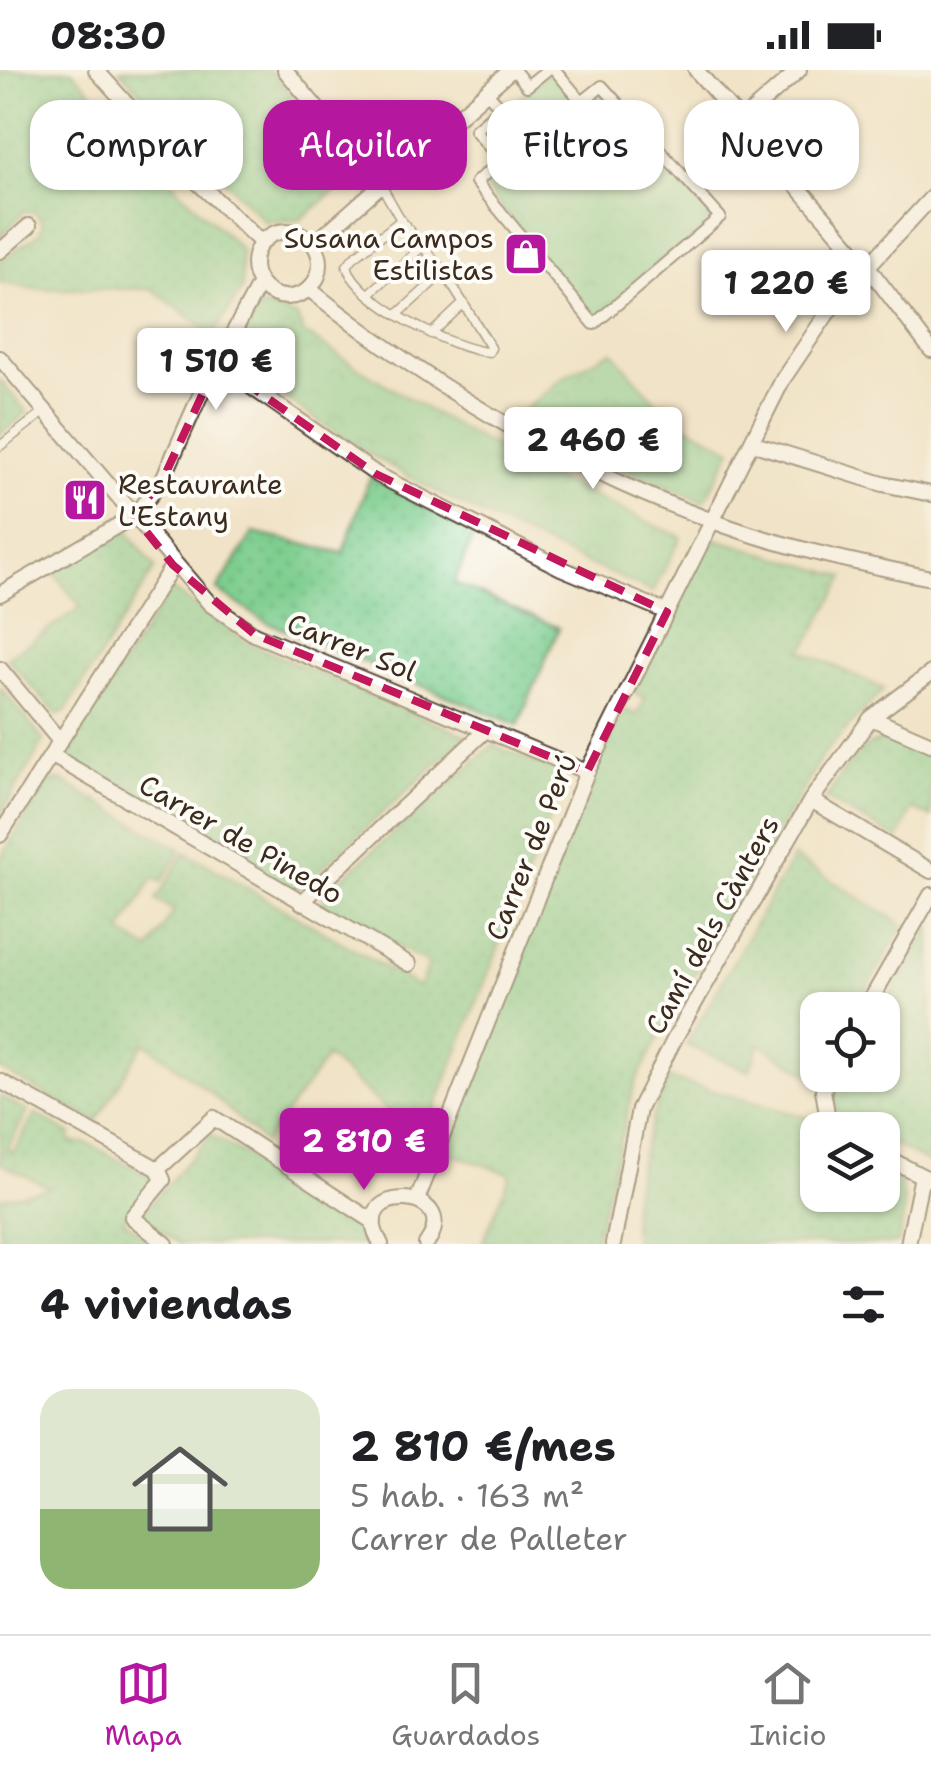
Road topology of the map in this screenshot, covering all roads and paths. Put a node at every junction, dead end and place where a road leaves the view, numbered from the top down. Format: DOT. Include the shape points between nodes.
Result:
graph roads {
  1 [pos="96,70"];
  2 [pos="285,70"];
  3 [pos="512,70"];
  4 [pos="547,70"];
  5 [pos="555,70"];
  6 [pos="696,70"];
  7 [pos="799,70"];
  8 [pos="490,81"];
  9 [pos="310,100"];
  10 [pos="721,100"];
  11 [pos="765,100"];
  12 [pos="467,103"];
  13 [pos="373,190"];
  14 [pos="384,190"];
  15 [pos="800,190"];
  16 [pos="931,198"];
  17 [pos="401,220"];
  18 [pos="28,226"];
  19 [pos="262,243"];
  20 [pos="314,244"];
  21 [pos="423,246"];
  22 [pos="0,251"];
  23 [pos="867,266"];
  24 [pos="444,272"];
  25 [pos="260,283"];
  26 [pos="309,290"];
  27 [pos="369,294"];
  28 [pos="464,303"];
  29 [pos="398,314"];
  30 [pos="431,334"];
  31 [pos="931,350"];
  32 [pos="0,358"];
  33 [pos="217,363"];
  34 [pos="45,411"];
  35 [pos="751,443"];
  36 [pos="0,446"];
  37 [pos="931,494"];
  38 [pos="134,516"];
  39 [pos="712,521"];
  40 [pos="173,565"];
  41 [pos="931,578"];
  42 [pos="0,594"];
  43 [pos="667,612"];
  44 [pos="0,669"];
  45 [pos="931,673"];
  46 [pos="871,718"];
  47 [pos="487,729"];
  48 [pos="59,740"];
  49 [pos="931,744"];
  50 [pos="51,755"];
  51 [pos="587,772"];
  52 [pos="811,800"];
  53 [pos="0,835"];
  54 [pos="931,871"];
  55 [pos="931,895"];
  56 [pos="301,903"];
  57 [pos="408,964"];
  58 [pos="875,992"];
  59 [pos="0,1081"];
  60 [pos="900,1164"];
  61 [pos="158,1169"];
  62 [pos="927,1178"];
  63 [pos="417,1200"];
  64 [pos="374,1222"];
  65 [pos="428,1241"];
  66 [pos="166,1244"];
  67 [pos="381,1244"];
  68 [pos="447,1244"];
  69 [pos="613,1244"];
  70 [pos="908,1244"];
  1 -- 19 [label="street"];
  2 -- 9 [label="street"];
  3 -- 4 [label="street" via="527,86"];
  3 -- 8 [label="street"];
  5 -- 8 [label="street" via="582,102 602,86 720,216 594,324 476,182 501,161 475,130 501,108"];
  6 -- 10 [label="street"];
  7 -- 11 [label="street"];
  8 -- 12 [label="street"];
  13 -- 20 [label="street"];
  14 -- 17 [label="lane"];
  15 -- 23 [label="street"];
  16 -- 23 [label="street, Carrer de Perú"];
  17 -- 21 [label="lane"];
  17 -- 27 [label="lane" via="346,266"];
  18 -- 22 [label="street"];
  19 -- 20 [label="street" via="288,230"];
  19 -- 25 [label="street" via="254,263"];
  20 -- 26 [label="street" via="320,270"];
  21 -- 24 [label="lane"];
  21 -- 27 [label="lane"];
  23 -- 31 [label="street"];
  23 -- 35 [label="street, Carrer de Perú" via="782,379"];
  24 -- 28 [label="lane"];
  24 -- 29 [label="lane"];
  25 -- 26 [label="street" via="274,295"];
  25 -- 33 [label="street"];
  26 -- 39 [label="street" via="389,353 490,415"];
  27 -- 29 [label="lane"];
  28 -- 30 [label="lane"];
  28 -- 30 [label="lane" via="489,352"];
  29 -- 30 [label="lane"];
  32 -- 34 [label="street, Carrer Sol"];
  33 -- 38 [label="street" via="163,479"];
  33 -- 43 [label="street" via="376,474 562,568"];
  34 -- 36 [label="lane"];
  34 -- 38 [label="street, Carrer Sol"];
  35 -- 37 [label="street"];
  35 -- 39 [label="street, Carrer de Perú"];
  38 -- 40 [label="street, Carrer Sol"];
  38 -- 42 [label="street"];
  39 -- 41 [label="street"];
  39 -- 43 [label="street, Carrer de Perú"];
  40 -- 47 [label="street, Carrer Sol" via="210,604 254,634"];
  40 -- 48 [label="street"];
  43 -- 51 [label="street, Carrer de Perú"];
  44 -- 48 [label="street"];
  45 -- 46 [label="street, Camí dels Cànters"];
  46 -- 49 [label="street"];
  46 -- 52 [label="street, Camí dels Cànters"];
  47 -- 51 [label="street, Carrer Sol"];
  47 -- 56 [label="street"];
  48 -- 50 [label="street"];
  50 -- 53 [label="street"];
  50 -- 56 [label="street, Carrer de Pinedo"];
  51 -- 63 [label="street, Carrer de Perú"];
  52 -- 54 [label="street"];
  52 -- 69 [label="street, Camí dels Cànters" via="640,1109"];
  55 -- 58 [label="street"];
  56 -- 57 [label="street, Carrer de Pinedo"];
  59 -- 61 [label="street"];
  60 -- 62 [label="street"];
  61 -- 64 [label="street" via="214,1118"];
  61 -- 66 [label="street" via="163,1180 132,1218"];
  62 -- 70 [label="street"];
  63 -- 64 [label="street" via="390,1200"];
  63 -- 65 [label="street" via="430,1214"];
  64 -- 67 [label="street"];
  65 -- 68 [label="street"];
}
